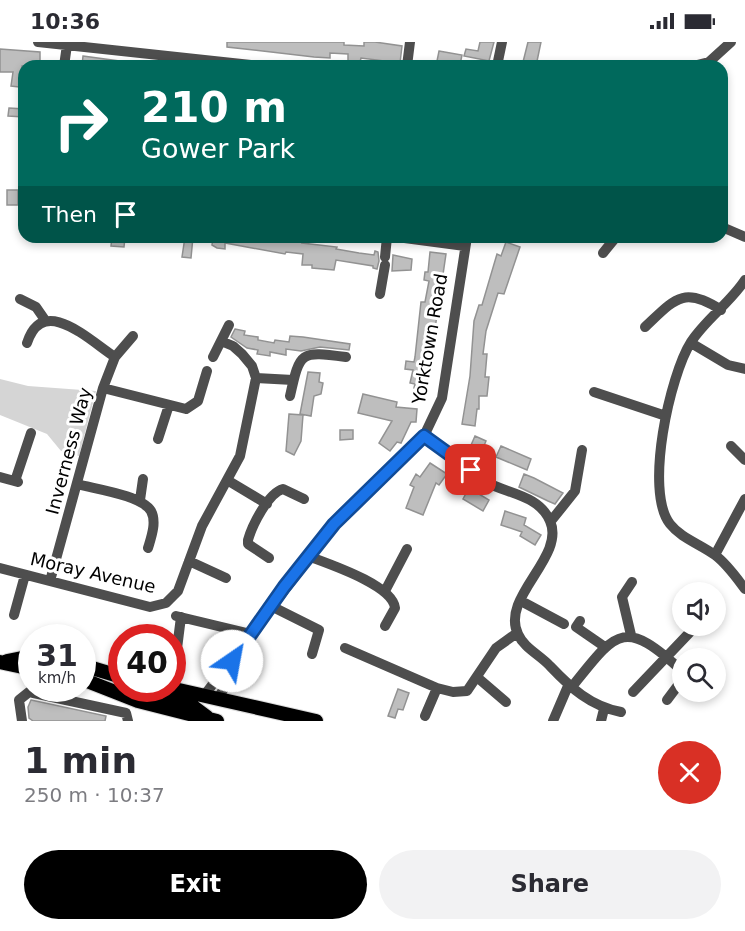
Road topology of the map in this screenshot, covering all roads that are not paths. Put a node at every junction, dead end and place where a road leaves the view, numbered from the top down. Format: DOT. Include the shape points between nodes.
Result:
graph roads {
  1 [pos="38,42"];
  2 [pos="410,42"];
  3 [pos="502,42"];
  4 [pos="731,42"];
  5 [pos="67,45"];
  6 [pos="65,60"];
  7 [pos="205,60"];
  8 [pos="408,60"];
  9 [pos="498,60"];
  10 [pos="714,60"];
  11 [pos="728,230"];
  12 [pos="745,237"];
  13 [pos="386,243"];
  14 [pos="466,243"];
  15 [pos="611,243"];
  16 [pos="603,253"];
  17 [pos="745,280"];
  18 [pos="380,294"];
  19 [pos="20,299"];
  20 [pos="721,310"];
  21 [pos="45,320"];
  22 [pos="229,325"];
  23 [pos="645,327"];
  24 [pos="133,336"];
  25 [pos="221,341"];
  26 [pos="27,343"];
  27 [pos="691,343"];
  28 [pos="115,357"];
  29 [pos="213,357"];
  30 [pos="346,357"];
  31 [pos="745,369"];
  32 [pos="207,371"];
  33 [pos="256,378"];
  34 [pos="293,380"];
  35 [pos="103,388"];
  36 [pos="594,392"];
  37 [pos="290,396"];
  38 [pos="169,405"];
  39 [pos="666,416"];
  40 [pos="31,434"];
  41 [pos="424,436"];
  42 [pos="158,439"];
  43 [pos="731,446"];
  44 [pos="582,450"];
  45 [pos="745,460"];
  46 [pos="0,477"];
  47 [pos="143,479"];
  48 [pos="227,480"];
  49 [pos="77,484"];
  50 [pos="745,499"];
  51 [pos="140,500"];
  52 [pos="304,500"];
  53 [pos="267,504"];
  54 [pos="550,521"];
  55 [pos="148,548"];
  56 [pos="407,549"];
  57 [pos="715,555"];
  58 [pos="308,556"];
  59 [pos="269,558"];
  60 [pos="189,561"];
  61 [pos="0,568"];
  62 [pos="25,575"];
  63 [pos="226,578"];
  64 [pos="50,581"];
  65 [pos="632,582"];
  66 [pos="745,589"];
  67 [pos="385,591"];
  68 [pos="520,601"];
  69 [pos="271,606"];
  70 [pos="14,615"];
  71 [pos="580,621"];
  72 [pos="177,624"];
  73 [pos="564,624"];
  74 [pos="385,626"];
  75 [pos="518,633"];
  76 [pos="251,634"];
  77 [pos="631,635"];
  78 [pos="686,636"];
  79 [pos="605,647"];
  80 [pos="345,648"];
  81 [pos="312,654"];
  82 [pos="667,657"];
  83 [pos="18,659"];
  84 [pos="232,661"];
  85 [pos="2,662"];
  86 [pos="672,662"];
  87 [pos="18,666"];
  88 [pos="478,678"];
  89 [pos="96,684"];
  90 [pos="570,687"];
  91 [pos="437,688"];
  92 [pos="633,692"];
  93 [pos="672,694"];
  94 [pos="217,700"];
  95 [pos="667,700"];
  96 [pos="176,702"];
  97 [pos="506,702"];
  98 [pos="194,710"];
  99 [pos="621,712"];
  100 [pos="425,716"];
  101 [pos="602,716"];
  102 [pos="211,720"];
  103 [pos="22,721"];
  104 [pos="128,721"];
  105 [pos="316,721"];
  106 [pos="553,721"];
  1 -- 5 [label="street"];
  2 -- 8 [label="street"];
  3 -- 9 [label="street"];
  4 -- 10 [label="street"];
  5 -- 6 [label="street"];
  5 -- 7 [label="street"];
  11 -- 12 [label="street"];
  13 -- 18 [label="street"];
  14 -- 41 [label="street, Yorktown Road" via="442,398"];
  15 -- 16 [label="street"];
  17 -- 20 [label="street"];
  19 -- 21 [label="street" via="36,308"];
  20 -- 23 [label="street" via="703,298 689,295 675,299"];
  20 -- 27 [label="street"];
  21 -- 26 [label="street" via="31,329"];
  21 -- 28 [label="street" via="63,322"];
  22 -- 25 [label="street"];
  24 -- 28 [label="street, Inverness Way"];
  25 -- 29 [label="street"];
  25 -- 33 [label="street" via="242,354"];
  27 -- 31 [label="street" via="728,365"];
  27 -- 39 [label="street" via="670,394"];
  28 -- 35 [label="street, Inverness Way"];
  30 -- 34 [label="street" via="309,354 297,363"];
  32 -- 38 [label="street" via="197,403 186,409"];
  33 -- 34 [label="street"];
  33 -- 48 [label="street, Moray Avenue" via="240,456"];
  34 -- 37 [label="street"];
  35 -- 38 [label="street"];
  35 -- 49 [label="street, Inverness Way"];
  36 -- 39 [label="street"];
  38 -- 42 [label="street"];
  39 -- 57 [label="street" via="659,466 662,506 677,532"];
  40 -- 46 [label="street" via="17,482"];
  41 -- 54 [label="street" via="486,482 539,504"];
  41 -- 58 [label="street, Yorktown Road" via="362,494"];
  43 -- 45 [label="street"];
  44 -- 54 [label="street" via="575,491"];
  47 -- 51 [label="street"];
  48 -- 53 [label="street"];
  48 -- 60 [label="street, Moray Avenue" via="202,526"];
  49 -- 51 [label="street"];
  49 -- 64 [label="street, Inverness Way"];
  50 -- 57 [label="street"];
  51 -- 55 [label="street" via="152,512"];
  52 -- 53 [label="street" via="283,489 274,493"];
  53 -- 59 [label="street" via="248,544"];
  54 -- 68 [label="street" via="553,534 548,551"];
  56 -- 67 [label="street"];
  57 -- 66 [label="street"];
  58 -- 67 [label="street"];
  58 -- 69 [label="street, Yorktown Road"];
  60 -- 63 [label="street"];
  60 -- 64 [label="street, Moray Avenue" via="178,591 154,608"];
  61 -- 62 [label="street, Moray Avenue"];
  62 -- 64 [label="street, Moray Avenue"];
  62 -- 70 [label="street"];
  65 -- 77 [label="street" via="622,597"];
  67 -- 74 [label="street" via="395,608"];
  68 -- 73 [label="street"];
  68 -- 75 [label="street" via="514,619"];
  69 -- 76 [label="street, Yorktown Road"];
  69 -- 81 [label="street" via="320,630"];
  71 -- 79 [label="street" via="576,627"];
  72 -- 76 [label="street" via="178,616"];
  75 -- 88 [label="street" via="496,648"];
  75 -- 90 [label="street"];
  76 -- 84 [label="street, Yorktown Road"];
  77 -- 79 [label="street"];
  77 -- 82 [label="street" via="647,641"];
  78 -- 82 [label="street"];
  79 -- 90 [label="street"];
  80 -- 91 [label="street"];
  82 -- 86 [label="street"];
  82 -- 92 [label="street"];
  83 -- 85 [label="main road"];
  84 -- 94 [label="street, Yorktown Road" via="226,685"];
  84 -- 98 [label="street, Yorktown Road"];
  85 -- 87 [label="main road"];
  88 -- 91 [label="street" via="467,691"];
  88 -- 97 [label="street"];
  89 -- 98 [label="main road" via="138,701"];
  90 -- 101 [label="street"];
  90 -- 106 [label="street"];
  91 -- 100 [label="street"];
  93 -- 95 [label="street"];
  94 -- 98 [label="main road"];
  94 -- 102 [label="main road, Yorktown Road"];
  94 -- 105 [label="main road"];
  96 -- 98 [label="main road"];
  98 -- 102 [label="main road"];
  99 -- 101 [label="street"];
  103 -- 104 [label="street" via="19,700 28,692 126,713"];
}
